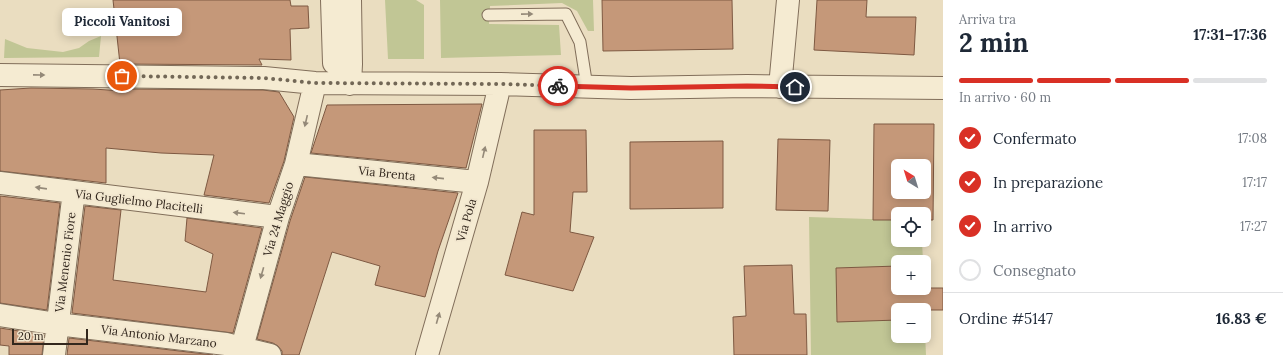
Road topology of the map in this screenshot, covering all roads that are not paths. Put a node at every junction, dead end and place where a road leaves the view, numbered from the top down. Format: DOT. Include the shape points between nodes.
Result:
graph roads {
  1 [pos="332,0"];
  2 [pos="350,0"];
  3 [pos="788,0"];
  4 [pos="488,15"];
  5 [pos="334,63"];
  6 [pos="0,75"];
  7 [pos="315,83"];
  8 [pos="350,84"];
  9 [pos="500,84"];
  10 [pos="587,87"];
  11 [pos="780,87"];
  12 [pos="943,88"];
  13 [pos="296,164"];
  14 [pos="477,182"];
  15 [pos="0,183"];
  16 [pos="76,193"];
  17 [pos="278,217"];
  18 [pos="0,315"];
  19 [pos="57,324"];
  20 [pos="240,352"];
  21 [pos="54,355"];
  22 [pos="270,355"];
  23 [pos="427,355"];
  1 -- 5 [label="street"];
  2 -- 8 [label="street"];
  3 -- 11 [label="street"];
  4 -- 10 [label="lane, one-way" via="566,14 580,42"];
  6 -- 7 [label="street, one-way" via="264,78"];
  7 -- 8 [label="street"];
  7 -- 13 [label="street, Via 24 Maggio, one-way"];
  8 -- 9 [label="street"];
  9 -- 10 [label="street"];
  14 -- 9 [label="street, Via Pola, one-way"];
  10 -- 11 [label="street"];
  11 -- 12 [label="street"];
  14 -- 13 [label="street, Via Brenta, one-way"];
  13 -- 17 [label="street, Via 24 Maggio"];
  23 -- 14 [label="street, Via Pola, one-way"];
  16 -- 15 [label="street, Via Guglielmo Placitelli, one-way"];
  17 -- 16 [label="street, Via Guglielmo Placitelli, one-way"];
  16 -- 19 [label="street, Via Menenio Fiore" via="73,199"];
  17 -- 20 [label="street, Via 24 Maggio, one-way"];
  18 -- 19 [label="street, Via Antonio Marzano"];
  19 -- 20 [label="street, Via Antonio Marzano" via="226,344"];
  19 -- 21 [label="street, Via Menenio Fiore"];
  20 -- 22 [label="street, Via Antonio Marzano"];
}
